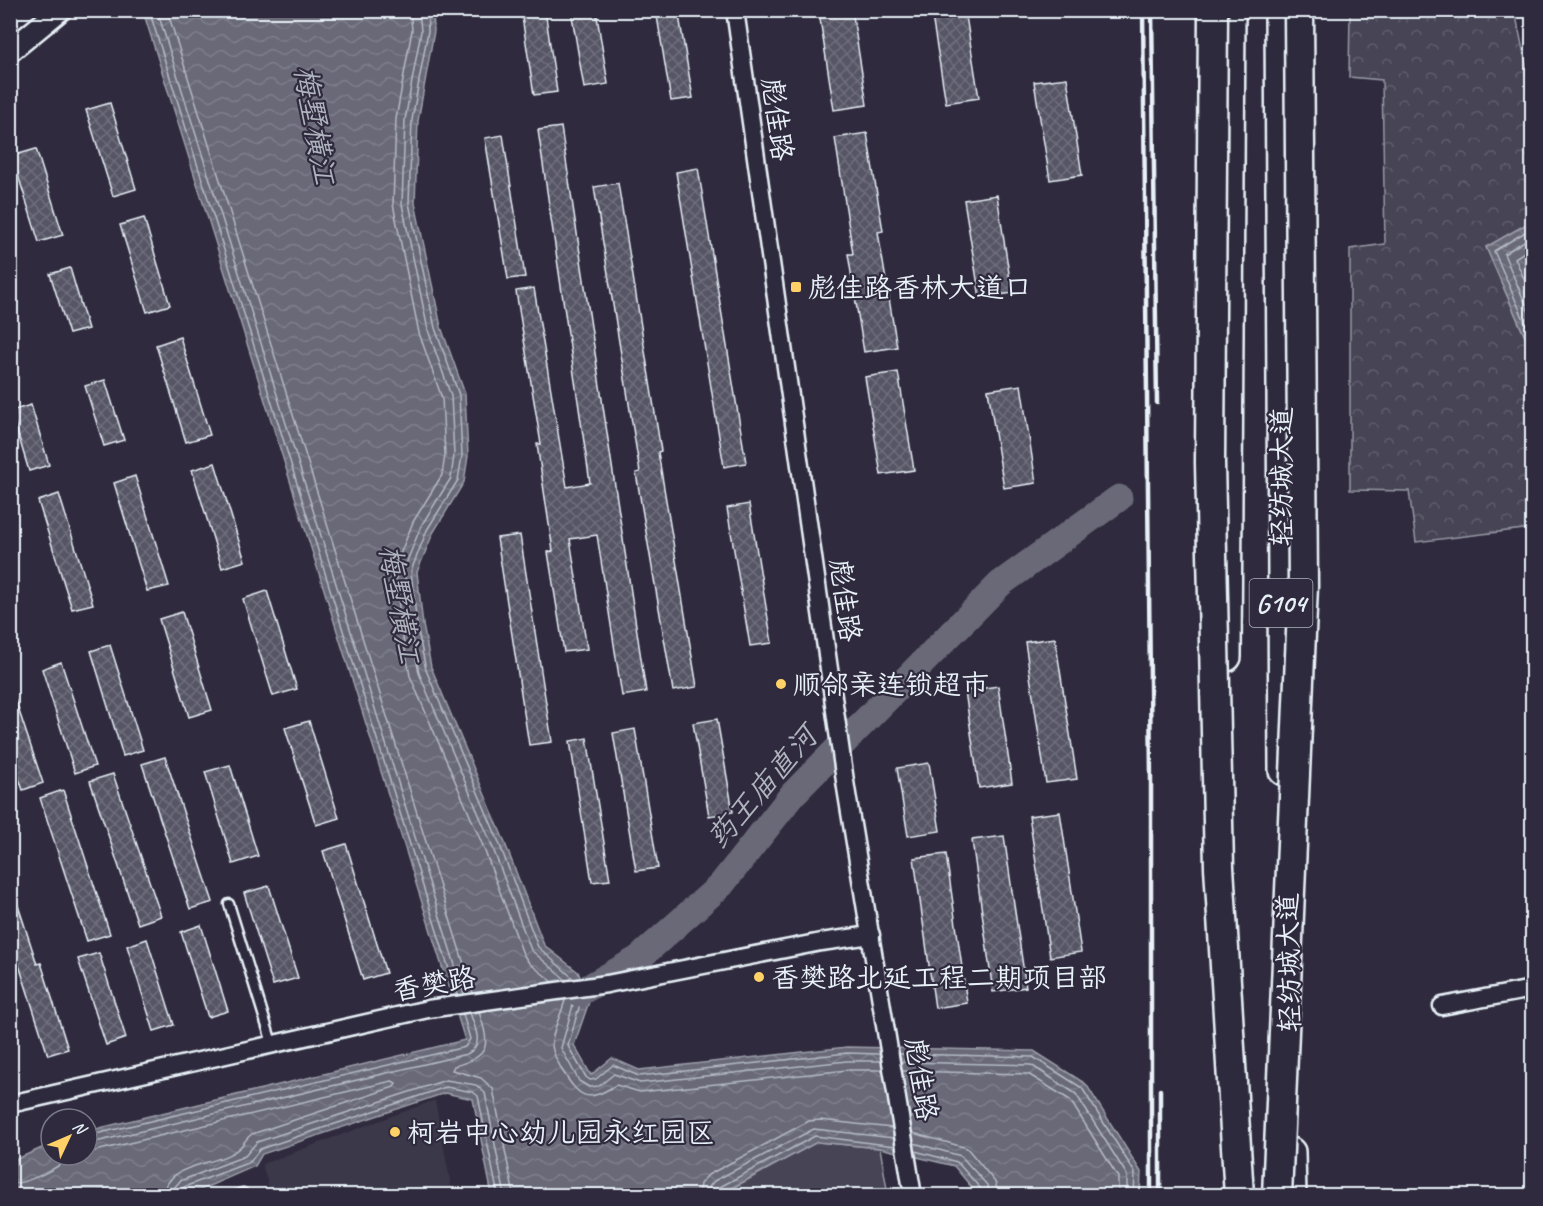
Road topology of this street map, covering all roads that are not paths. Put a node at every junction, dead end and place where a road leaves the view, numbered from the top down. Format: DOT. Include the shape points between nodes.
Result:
graph roads {
  1 [pos="60,10"];
  2 [pos="735,10"];
  3 [pos="1213,10"];
  4 [pos="1231,10"];
  5 [pos="1279,10"];
  6 [pos="1299,10"];
  7 [pos="10,51"];
  8 [pos="229,904"];
  9 [pos="870,935"];
  10 [pos="1533,989"];
  11 [pos="1442,1006"];
  12 [pos="272,1043"];
  13 [pos="10,1104"];
  14 [pos="912,1190"];
  15 [pos="234,1196"];
  16 [pos="244,1196"];
  17 [pos="1228,1196"];
  18 [pos="1239,1196"];
  19 [pos="1277,1196"];
  20 [pos="1292,1196"];
  1 -- 7 [label="street"];
  2 -- 9 [label="street, 彪佳路"];
  3 -- 18 [label="highway, bridge" via="1210,475 1219,867"];
  4 -- 17 [label="main road, 轻纺城大道 / G104"];
  5 -- 20 [label="main road, 轻纺城大道 / G104" via="1282,710"];
  6 -- 19 [label="highway, bridge" via="1303,586"];
  8 -- 12 [label="lane"];
  9 -- 12 [label="street, 香樊路" via="607,984 428,1009"];
  9 -- 14 [label="street, 彪佳路"];
  10 -- 11 [label="street"];
  12 -- 13 [label="street, 香樊路"];
  15 -- 16 [label="lane"];
}
